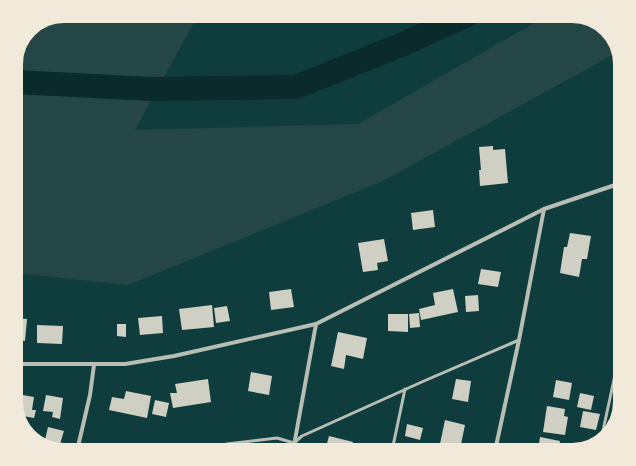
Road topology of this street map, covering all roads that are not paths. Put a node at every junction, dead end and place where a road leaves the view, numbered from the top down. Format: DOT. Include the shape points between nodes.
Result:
graph roads {
  1 [pos="614,185"];
  2 [pos="544,209"];
  3 [pos="316,324"];
  4 [pos="519,340"];
  5 [pos="22,364"];
  6 [pos="94,364"];
  7 [pos="614,376"];
  8 [pos="405,389"];
  9 [pos="603,430"];
  10 [pos="294,443"];
  11 [pos="79,444"];
  12 [pos="227,444"];
  13 [pos="393,444"];
  14 [pos="497,444"];
  1 -- 2 [label="street"];
  2 -- 3 [label="street"];
  2 -- 4 [label="street"];
  3 -- 6 [label="street" via="174,356 125,364"];
  3 -- 10 [label="street"];
  4 -- 8 [label="lane"];
  4 -- 14 [label="street"];
  5 -- 6 [label="street"];
  6 -- 11 [label="street"];
  7 -- 9 [label="lane"];
  8 -- 10 [label="lane" via="302,436"];
  8 -- 13 [label="lane"];
  10 -- 12 [label="lane" via="277,438"];
}
